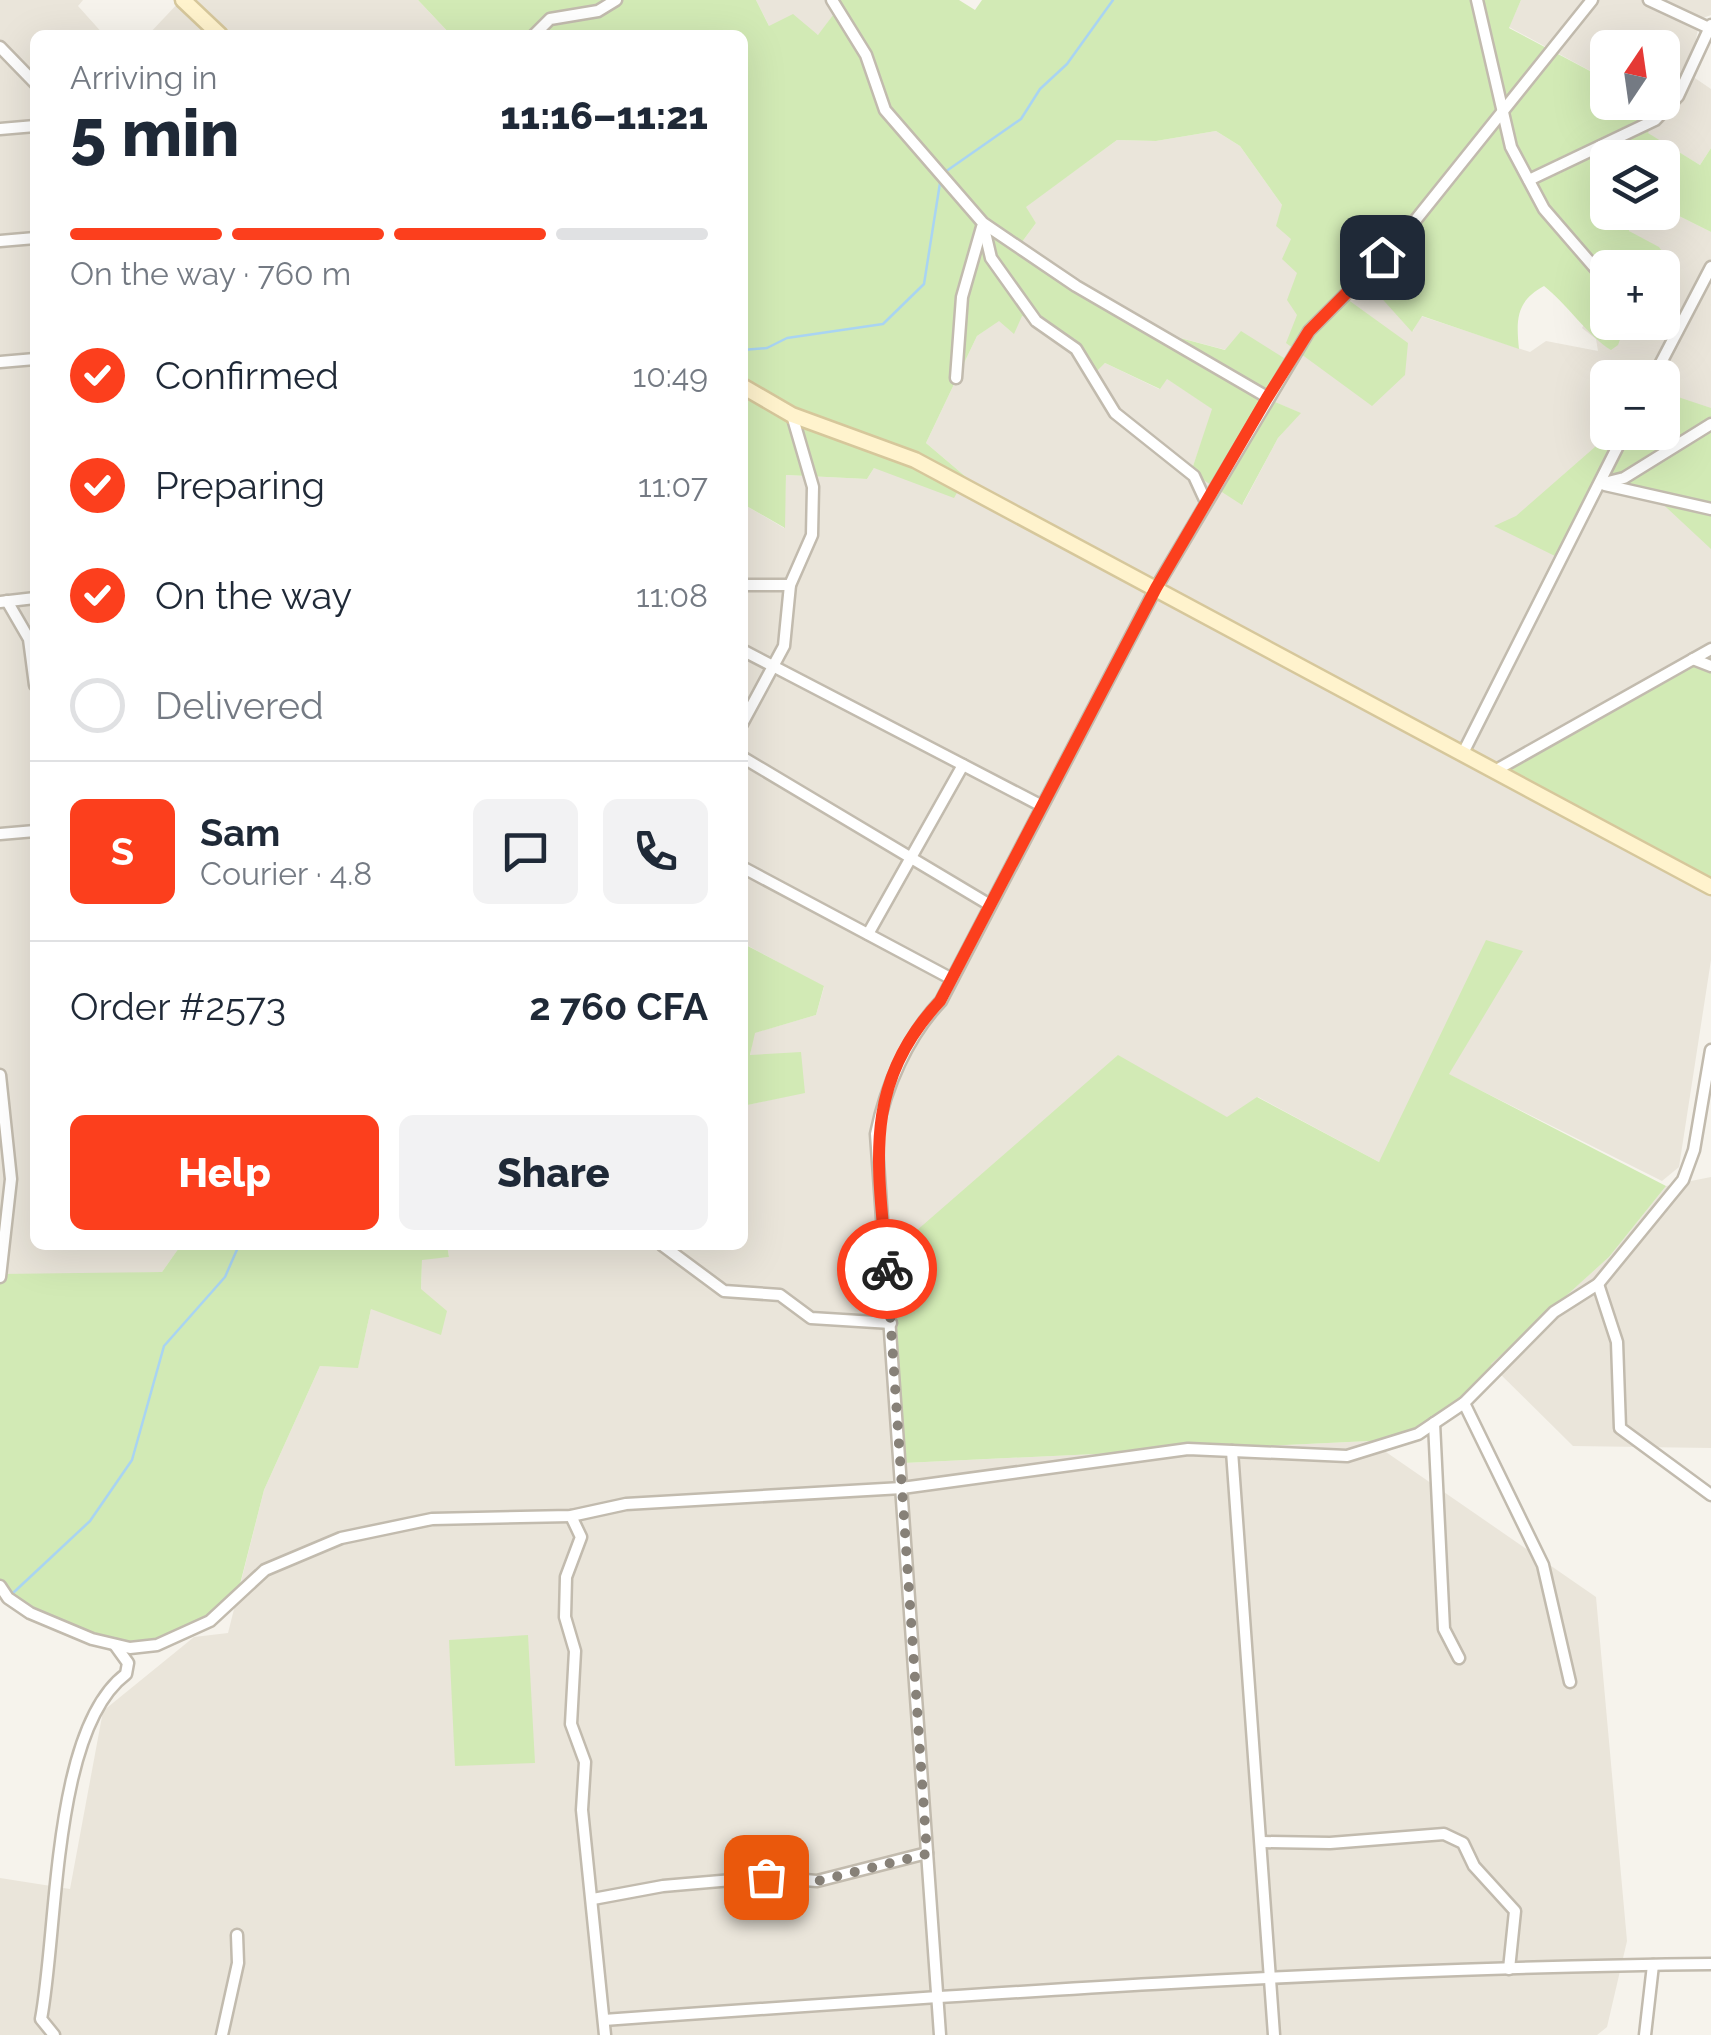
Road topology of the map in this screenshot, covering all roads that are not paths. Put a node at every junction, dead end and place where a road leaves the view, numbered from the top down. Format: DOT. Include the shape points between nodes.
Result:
graph roads {
  1 [pos="183,0"];
  2 [pos="616,0"];
  3 [pos="832,0"];
  4 [pos="1477,0"];
  5 [pos="1592,0"];
  6 [pos="1650,0"];
  7 [pos="596,6"];
  8 [pos="1710,27"];
  9 [pos="215,30"];
  10 [pos="539,30"];
  11 [pos="0,47"];
  12 [pos="30,78"];
  13 [pos="1502,112"];
  14 [pos="30,126"];
  15 [pos="0,129"];
  16 [pos="1528,180"];
  17 [pos="983,223"];
  18 [pos="30,238"];
  19 [pos="0,241"];
  20 [pos="1590,262"];
  21 [pos="1711,267"];
  22 [pos="1680,324"];
  23 [pos="30,359"];
  24 [pos="0,362"];
  25 [pos="956,378"];
  26 [pos="748,389"];
  27 [pos="1267,398"];
  28 [pos="792,415"];
  29 [pos="1711,424"];
  30 [pos="1616,450"];
  31 [pos="1600,484"];
  32 [pos="1206,502"];
  33 [pos="1711,508"];
  34 [pos="748,585"];
  35 [pos="790,585"];
  36 [pos="1156,588"];
  37 [pos="30,599"];
  38 [pos="4,602"];
  39 [pos="1711,650"];
  40 [pos="30,652"];
  41 [pos="748,653"];
  42 [pos="1694,659"];
  43 [pos="1711,666"];
  44 [pos="774,668"];
  45 [pos="748,714"];
  46 [pos="1464,751"];
  47 [pos="748,761"];
  48 [pos="963,765"];
  49 [pos="1498,769"];
  50 [pos="1042,806"];
  51 [pos="30,831"];
  52 [pos="0,834"];
  53 [pos="910,858"];
  54 [pos="748,869"];
  55 [pos="1711,887"];
  56 [pos="990,906"];
  57 [pos="868,934"];
  58 [pos="952,979"];
  59 [pos="1711,1050"];
  60 [pos="0,1080"];
  61 [pos="1702,1099"];
  62 [pos="1711,1111"];
  63 [pos="669,1250"];
  64 [pos="0,1277"];
  65 [pos="1598,1284"];
  66 [pos="891,1323"];
  67 [pos="1464,1403"];
  68 [pos="1434,1423"];
  69 [pos="1232,1451"];
  70 [pos="902,1488"];
  71 [pos="1711,1495"];
  72 [pos="571,1516"];
  73 [pos="0,1586"];
  74 [pos="115,1646"];
  75 [pos="1458,1658"];
  76 [pos="1570,1682"];
  77 [pos="1262,1842"];
  78 [pos="927,1854"];
  79 [pos="593,1899"];
  80 [pos="236,1935"];
  81 [pos="1711,1964"];
  82 [pos="1653,1965"];
  83 [pos="1509,1969"];
  84 [pos="1270,1980"];
  85 [pos="938,1997"];
  86 [pos="604,2020"];
  87 [pos="54,2035"];
  88 [pos="222,2035"];
  89 [pos="605,2035"];
  90 [pos="940,2035"];
  91 [pos="1274,2035"];
  92 [pos="1645,2035"];
  1 -- 9 [label="main road"];
  2 -- 7 [label="street"];
  3 -- 17 [label="street" via="866,55 885,110"];
  4 -- 13 [label="street"];
  5 -- 13 [label="street"];
  6 -- 8 [label="street"];
  7 -- 10 [label="street" via="550,18"];
  8 -- 16 [label="street" via="1678,96 1656,120"];
  11 -- 12 [label="street"];
  13 -- 16 [label="street"];
  13 -- 27 [label="street" via="1398,242 1309,331"];
  14 -- 15 [label="street"];
  16 -- 20 [label="street"];
  17 -- 25 [label="street" via="962,297"];
  17 -- 27 [label="street"];
  17 -- 32 [label="street" via="991,258 1036,321 1076,349 1114,413 1194,476"];
  18 -- 19 [label="street"];
  21 -- 22 [label="street"];
  23 -- 24 [label="street"];
  26 -- 28 [label="main road"];
  27 -- 32 [label="street"];
  28 -- 35 [label="street" via="813,487 812,535"];
  28 -- 36 [label="main road" via="916,460"];
  29 -- 31 [label="street" via="1624,478"];
  30 -- 31 [label="street"];
  31 -- 33 [label="street"];
  31 -- 46 [label="street"];
  32 -- 36 [label="street"];
  34 -- 35 [label="street"];
  35 -- 44 [label="street" via="784,646"];
  36 -- 46 [label="main road"];
  36 -- 50 [label="street"];
  37 -- 38 [label="street"];
  38 -- 40 [label="street"];
  39 -- 42 [label="street"];
  41 -- 44 [label="street"];
  42 -- 43 [label="street"];
  42 -- 49 [label="street"];
  44 -- 45 [label="street"];
  44 -- 48 [label="street"];
  46 -- 49 [label="main road"];
  47 -- 53 [label="street"];
  48 -- 50 [label="street"];
  48 -- 53 [label="street"];
  49 -- 55 [label="main road"];
  50 -- 56 [label="street"];
  51 -- 52 [label="street"];
  53 -- 56 [label="street"];
  53 -- 57 [label="street"];
  54 -- 57 [label="street"];
  56 -- 58 [label="street"];
  57 -- 58 [label="street"];
  58 -- 66 [label="street" via="917,1026 876,1134"];
  59 -- 61 [label="street"];
  60 -- 64 [label="street" via="11,1179"];
  61 -- 62 [label="street"];
  61 -- 65 [label="street" via="1683,1180"];
  63 -- 66 [label="street" via="724,1291 780,1295 811,1318"];
  65 -- 67 [label="street" via="1554,1312"];
  65 -- 71 [label="street" via="1617,1342 1620,1428"];
  66 -- 70 [label="street"];
  67 -- 68 [label="street"];
  67 -- 76 [label="street" via="1542,1565"];
  68 -- 69 [label="street" via="1347,1456"];
  68 -- 75 [label="street" via="1444,1629"];
  69 -- 70 [label="street" via="1188,1449"];
  69 -- 77 [label="street"];
  70 -- 72 [label="street" via="626,1504"];
  70 -- 78 [label="street"];
  72 -- 74 [label="street" via="432,1519 350,1534 265,1570 210,1621 157,1645"];
  72 -- 79 [label="street" via="581,1537 566,1577 565,1617 575,1650 570,1724 585,1762 582,1810"];
  73 -- 74 [label="street" via="30,1613"];
  74 -- 87 [label="street" via="128,1663 126,1674 111,1686 85,1732 68,1796 41,2019"];
  77 -- 83 [label="street" via="1444,1834 1464,1842 1474,1866 1514,1911"];
  77 -- 84 [label="street"];
  78 -- 79 [label="street" via="818,1881 766,1877"];
  78 -- 85 [label="street"];
  79 -- 86 [label="street"];
  80 -- 88 [label="street" via="238,1962"];
  81 -- 82 [label="street"];
  82 -- 83 [label="street"];
  82 -- 92 [label="street"];
  83 -- 84 [label="street"];
  84 -- 85 [label="street"];
  84 -- 91 [label="street"];
  85 -- 86 [label="street"];
  85 -- 90 [label="street"];
  86 -- 89 [label="street"];
}
